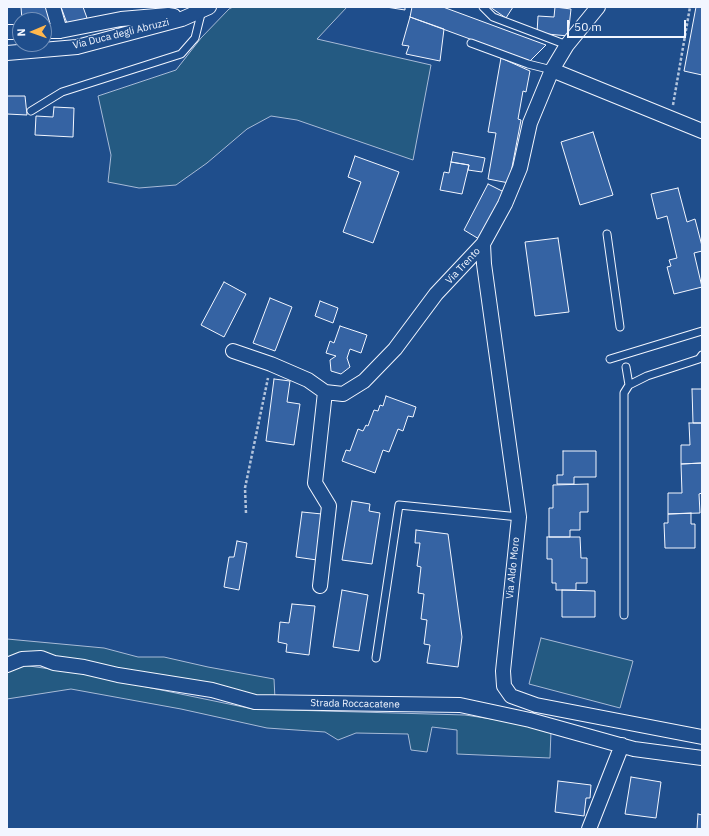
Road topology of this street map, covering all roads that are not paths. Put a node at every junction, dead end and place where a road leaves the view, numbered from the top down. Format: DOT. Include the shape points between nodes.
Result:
graph roads {
  1 [pos="53,7"];
  2 [pos="483,7"];
  3 [pos="598,7"];
  4 [pos="205,8"];
  5 [pos="182,19"];
  6 [pos="52,31"];
  7 [pos="60,31"];
  8 [pos="471,43"];
  9 [pos="567,45"];
  10 [pos="7,53"];
  11 [pos="552,70"];
  12 [pos="31,112"];
  13 [pos="702,131"];
  14 [pos="607,234"];
  15 [pos="483,244"];
  16 [pos="620,328"];
  17 [pos="702,331"];
  18 [pos="233,351"];
  19 [pos="702,355"];
  20 [pos="610,359"];
  21 [pos="626,367"];
  22 [pos="629,385"];
  23 [pos="325,392"];
  24 [pos="519,517"];
  25 [pos="320,586"];
  26 [pos="624,615"];
  27 [pos="376,658"];
  28 [pos="7,665"];
  29 [pos="702,737"];
  30 [pos="622,745"];
  31 [pos="702,758"];
  32 [pos="589,829"];
  1 -- 7 [label="street"];
  2 -- 9 [label="lane" via="493,18"];
  3 -- 9 [label="street, Via Trento"];
  4 -- 5 [label="street, Via Duca degli Abruzzi"];
  4 -- 12 [label="lane" via="195,38 181,54 62,92"];
  5 -- 7 [label="street" via="168,15 121,19"];
  5 -- 10 [label="street, Via Duca degli Abruzzi" via="76,47"];
  6 -- 7 [label="street"];
  8 -- 11 [label="lane"];
  9 -- 11 [label="street, Via Trento"];
  11 -- 13 [label="street"];
  11 -- 15 [label="street, Via Trento" via="530,124 520,168"];
  14 -- 16 [label="lane"];
  15 -- 23 [label="street, Via Trento" via="436,294 395,349 364,381 343,394"];
  15 -- 24 [label="street, Via Aldo Moro"];
  17 -- 20 [label="lane"];
  18 -- 23 [label="street" via="308,380"];
  19 -- 22 [label="lane" via="699,359 647,376"];
  21 -- 22 [label="lane"];
  22 -- 26 [label="lane" via="624,393"];
  23 -- 25 [label="street" via="315,483 330,506"];
  24 -- 27 [label="lane" via="399,505"];
  24 -- 29 [label="street, Via Aldo Moro" via="503,671 504,686 511,696 536,704"];
  28 -- 30 [label="street, Strada Roccacatene" via="22,659 40,658 118,675 212,690 255,702 460,706 530,720"];
  30 -- 31 [label="street, Strada Roccacatene"];
  30 -- 32 [label="street"];
}
